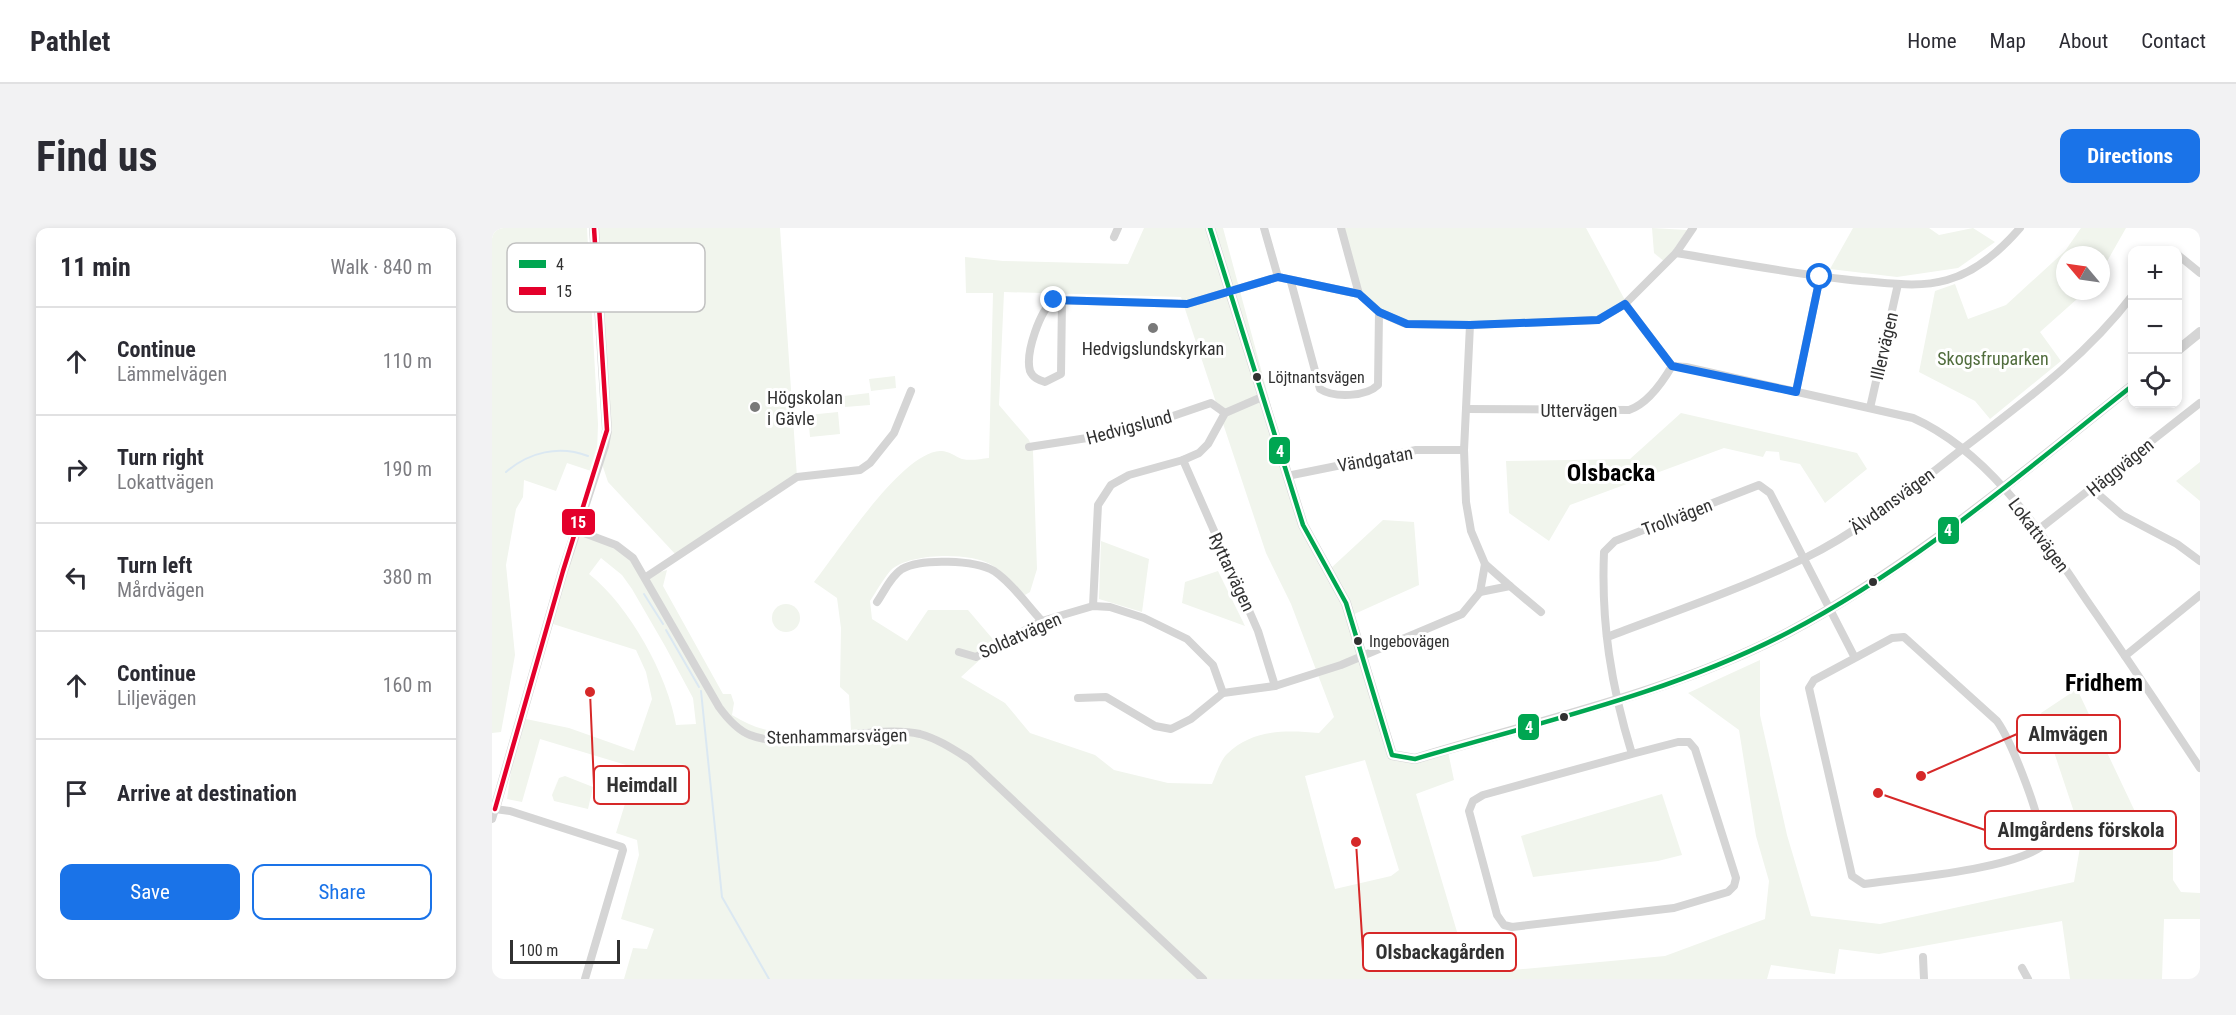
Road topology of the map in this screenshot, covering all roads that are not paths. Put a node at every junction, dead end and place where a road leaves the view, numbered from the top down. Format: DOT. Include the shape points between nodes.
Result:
graph roads {
  1 [pos="594,228"];
  2 [pos="1210,228"];
  3 [pos="1264,228"];
  4 [pos="1341,228"];
  5 [pos="1693,228"];
  6 [pos="2020,228"];
  7 [pos="595,243"];
  8 [pos="1676,253"];
  9 [pos="2182,258"];
  10 [pos="2200,273"];
  11 [pos="1278,277"];
  12 [pos="1820,277"];
  13 [pos="1291,282"];
  14 [pos="1898,284"];
  15 [pos="1229,292"];
  16 [pos="1359,294"];
  17 [pos="1062,300"];
  18 [pos="2130,300"];
  19 [pos="1625,304"];
  20 [pos="599,312"];
  21 [pos="1379,312"];
  22 [pos="1470,325"];
  23 [pos="2200,332"];
  24 [pos="2182,347"];
  25 [pos="1672,366"];
  26 [pos="911,390"];
  27 [pos="2128,390"];
  28 [pos="1796,392"];
  29 [pos="1262,398"];
  30 [pos="2200,402"];
  31 [pos="1870,408"];
  32 [pos="1466,409"];
  33 [pos="1225,413"];
  34 [pos="1029,447"];
  35 [pos="1963,449"];
  36 [pos="1464,450"];
  37 [pos="1183,460"];
  38 [pos="1287,476"];
  39 [pos="2001,487"];
  40 [pos="2092,489"];
  41 [pos="576,530"];
  42 [pos="2038,530"];
  43 [pos="1804,558"];
  44 [pos="2200,561"];
  45 [pos="1485,564"];
  46 [pos="646,577"];
  47 [pos="1510,586"];
  48 [pos="1480,592"];
  49 [pos="2200,595"];
  50 [pos="877,602"];
  51 [pos="1093,606"];
  52 [pos="1831,608"];
  53 [pos="1541,612"];
  54 [pos="1042,621"];
  55 [pos="1607,637"];
  56 [pos="959,652"];
  57 [pos="1362,656"];
  58 [pos="2125,656"];
  59 [pos="1855,658"];
  60 [pos="1275,686"];
  61 [pos="1223,693"];
  62 [pos="1077,698"];
  63 [pos="1615,701"];
  64 [pos="1632,754"];
  65 [pos="2200,768"];
  66 [pos="493,812"];
  67 [pos="1923,957"];
  68 [pos="2022,968"];
  69 [pos="585,979"];
  70 [pos="1203,979"];
  71 [pos="1924,979"];
  72 [pos="2028,979"];
  1 -- 7 [label="street"];
  2 -- 15 [label="street"];
  3 -- 11 [label="street"];
  4 -- 16 [label="street"];
  5 -- 8 [label="street"];
  6 -- 14 [label="street" via="1968,273 1929,284"];
  8 -- 12 [label="street"];
  8 -- 19 [label="street"];
  9 -- 10 [label="street"];
  11 -- 13 [label="street"];
  11 -- 15 [label="street"];
  12 -- 14 [label="street"];
  12 -- 28 [label="street"];
  13 -- 16 [label="street"];
  13 -- 21 [label="street" via="1320,389 1329,395 1371,392 1378,386"];
  14 -- 31 [label="street, Illervägen"];
  15 -- 17 [label="street" via="1187,304"];
  15 -- 29 [label="street"];
  16 -- 21 [label="street"];
  17 -- 17 [label="street" via="1051,302 1033,339 1031,372 1045,382 1060,374"];
  18 -- 35 [label="street, Älvdansvägen" via="2107,330 2076,359"];
  19 -- 22 [label="street" via="1598,320"];
  19 -- 25 [label="street"];
  20 -- 41 [label="street" via="607,430 601,461"];
  21 -- 22 [label="street" via="1407,324"];
  22 -- 32 [label="street"];
  23 -- 24 [label="street"];
  25 -- 28 [label="street, Lokattvägen"];
  25 -- 32 [label="street, Uttervägen" via="1639,407 1629,410"];
  26 -- 46 [label="street" via="894,433 870,463 860,470 797,477"];
  27 -- 39 [label="street"];
  28 -- 31 [label="street, Lokattvägen"];
  29 -- 33 [label="street"];
  29 -- 38 [label="street"];
  30 -- 40 [label="street, Häggvägen"];
  31 -- 35 [label="street, Lokattvägen" via="1913,418 1938,429"];
  32 -- 36 [label="street"];
  33 -- 34 [label="street, Hedvigslund" via="1211,403 1126,432"];
  33 -- 37 [label="street" via="1208,444"];
  35 -- 39 [label="street, Lokattvägen"];
  35 -- 43 [label="street, Älvdansvägen" via="1895,501"];
  36 -- 38 [label="street, Vändgatan" via="1416,450"];
  36 -- 45 [label="street" via="1471,531"];
  37 -- 51 [label="street" via="1129,475 1111,485 1098,505"];
  37 -- 60 [label="street, Ryttarvägen" via="1258,631"];
  38 -- 57 [label="street" via="1303,525 1346,603"];
  39 -- 42 [label="street, Lokattvägen"];
  39 -- 52 [label="street" via="1910,557"];
  40 -- 42 [label="street, Häggvägen"];
  40 -- 44 [label="street" via="2122,515"];
  41 -- 46 [label="street, Stenhammarsvägen" via="616,545 633,558"];
  41 -- 66 [label="street"];
  42 -- 58 [label="street, Lokattvägen"];
  43 -- 52 [label="street, Trollvägen"];
  43 -- 55 [label="street, Älvdansvägen" via="1748,584"];
  43 -- 55 [label="street, Trollvägen" via="1770,493 1759,485 1615,541 1604,552 1603,617"];
  45 -- 47 [label="street"];
  45 -- 48 [label="street"];
  46 -- 70 [label="street, Stenhammarsvägen" via="711,693 734,725 747,734 770,740 887,732 918,734 943,743 969,759"];
  47 -- 48 [label="street"];
  47 -- 53 [label="street"];
  48 -- 57 [label="street" via="1462,614"];
  49 -- 58 [label="street"];
  50 -- 54 [label="street" via="897,574 911,565 971,563 1001,576"];
  51 -- 54 [label="street, Soldatvägen"];
  51 -- 61 [label="street, Soldatvägen" via="1143,618 1187,639 1213,665"];
  52 -- 59 [label="street, Trollvägen"];
  52 -- 63 [label="street" via="1729,660"];
  54 -- 56 [label="street, Soldatvägen" via="976,657"];
  55 -- 63 [label="street, Trollvägen"];
  57 -- 60 [label="street"];
  57 -- 63 [label="street" via="1392,755 1415,759"];
  58 -- 65 [label="street, Lokattvägen"];
  59 -- 59 [label="street" via="1892,638 1904,638 1997,721 2017,760 2042,838 2041,847 2028,855 1973,868 1864,884 1852,876 1809,688 1814,680"];
  60 -- 61 [label="street"];
  61 -- 62 [label="street" via="1191,719 1171,729 1155,726 1106,697"];
  63 -- 64 [label="street, Trollvägen"];
  64 -- 64 [label="street" via="1473,801 1469,811 1497,915 1504,925 1674,908 1728,892 1734,886 1736,878 1695,749 1689,742 1678,742"];
  66 -- 69 [label="street" via="510,812 622,847"];
  67 -- 71 [label="street"];
  68 -- 72 [label="street"];
}
